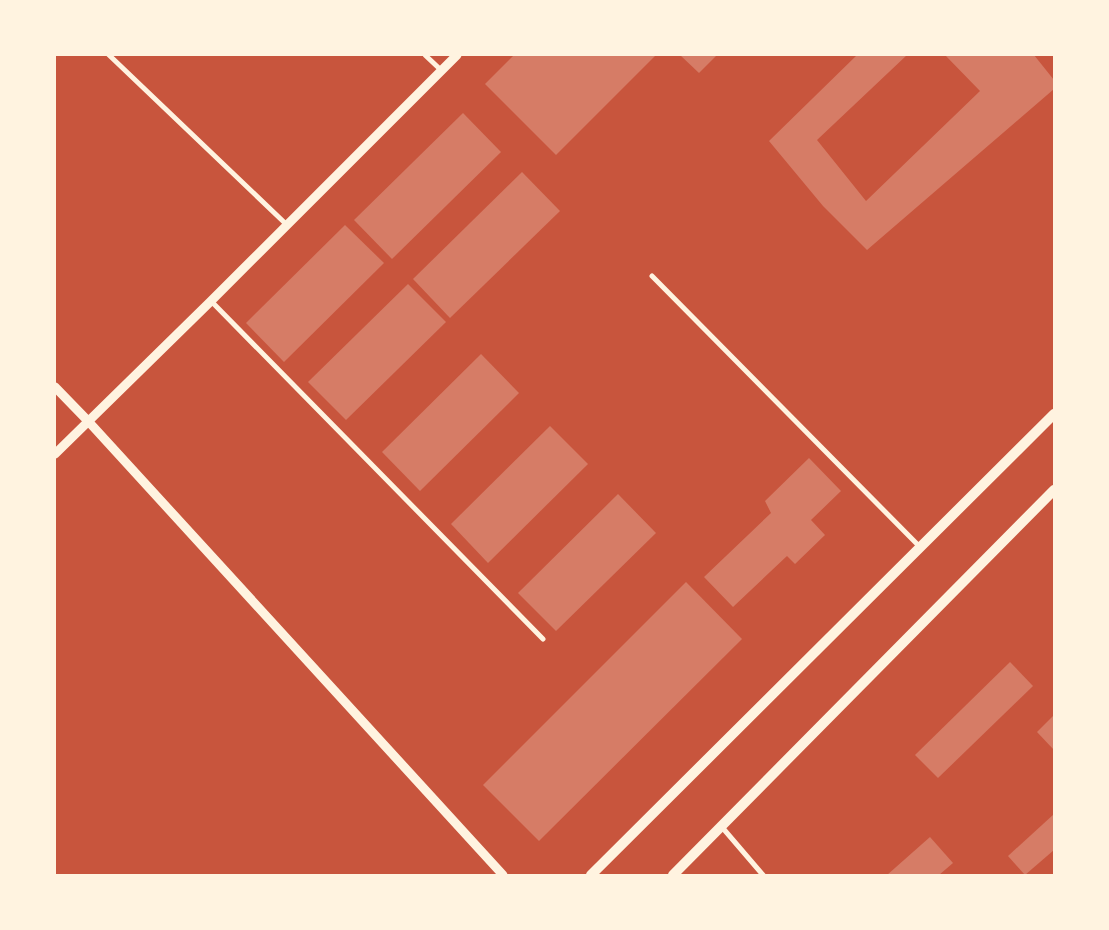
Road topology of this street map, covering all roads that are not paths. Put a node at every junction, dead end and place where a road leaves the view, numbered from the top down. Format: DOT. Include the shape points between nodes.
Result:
graph roads {
  1 [pos="108,55"];
  2 [pos="425,55"];
  3 [pos="457,55"];
  4 [pos="442,71"];
  5 [pos="287,225"];
  6 [pos="652,276"];
  7 [pos="211,301"];
  8 [pos="55,387"];
  9 [pos="1054,414"];
  10 [pos="88,421"];
  11 [pos="55,454"];
  12 [pos="1054,490"];
  13 [pos="920,547"];
  14 [pos="543,639"];
  15 [pos="721,826"];
  16 [pos="503,875"];
  17 [pos="591,875"];
  18 [pos="673,875"];
  19 [pos="763,875"];
  1 -- 5 [label="street"];
  2 -- 4 [label="street"];
  3 -- 4 [label="street"];
  4 -- 5 [label="street"];
  5 -- 7 [label="street"];
  6 -- 13 [label="street"];
  7 -- 10 [label="street"];
  7 -- 14 [label="street"];
  8 -- 10 [label="street"];
  9 -- 13 [label="main road"];
  10 -- 11 [label="street"];
  10 -- 16 [label="street"];
  12 -- 15 [label="main road"];
  13 -- 17 [label="main road"];
  15 -- 18 [label="main road"];
  15 -- 19 [label="street"];
}
